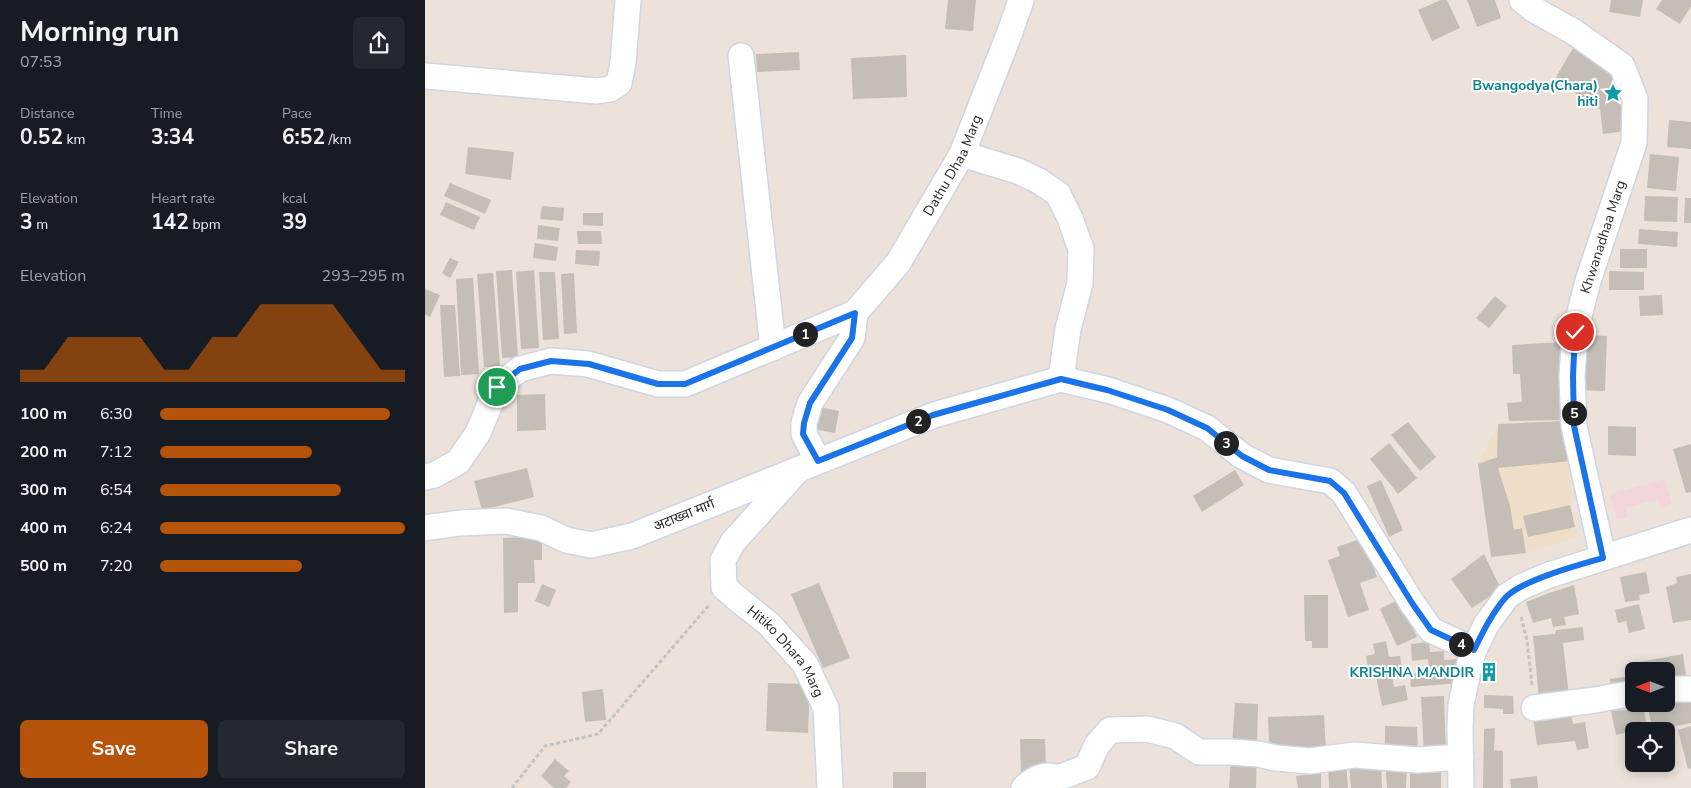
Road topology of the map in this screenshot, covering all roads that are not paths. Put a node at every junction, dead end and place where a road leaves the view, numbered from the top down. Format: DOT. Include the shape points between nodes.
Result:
graph roads {
  1 [pos="628,0"];
  2 [pos="1021,0"];
  3 [pos="1522,0"];
  4 [pos="741,56"];
  5 [pos="425,76"];
  6 [pos="962,154"];
  7 [pos="855,313"];
  8 [pos="773,348"];
  9 [pos="1061,379"];
  10 [pos="808,465"];
  11 [pos="425,477"];
  12 [pos="425,528"];
  13 [pos="1691,530"];
  14 [pos="1603,558"];
  15 [pos="1474,650"];
  16 [pos="1675,689"];
  17 [pos="1691,689"];
  18 [pos="1625,695"];
  19 [pos="1534,708"];
  20 [pos="1461,757"];
  21 [pos="830,788"];
  22 [pos="1024,788"];
  23 [pos="1461,788"];
  1 -- 5 [label="street" via="619,83 609,89 597,91"];
  2 -- 6 [label="street, Dathu Dhaa Marg"];
  3 -- 14 [label="street, Khwanadhaa Marg" via="1622,66 1635,99 1634,143 1588,281 1575,332 1574,426"];
  4 -- 8 [label="street"];
  6 -- 7 [label="street, Dathu Dhaa Marg" via="898,264"];
  6 -- 9 [label="street" via="1039,181 1058,194 1070,218 1081,249 1080,283 1068,329"];
  7 -- 8 [label="street"];
  7 -- 10 [label="street" via="852,338 810,403 803,434"];
  8 -- 11 [label="street" via="685,384 658,384 589,364 551,361 520,369 497,387 478,433 458,462"];
  9 -- 10 [label="street, अटाख्वा मार्ग" via="933,415"];
  9 -- 15 [label="street" via="1168,410 1207,428 1242,456 1269,470 1330,481 1344,493 1431,630"];
  10 -- 12 [label="street, अटाख्वा मार्ग" via="632,536 591,544 566,540 541,528 506,521 460,522"];
  10 -- 21 [label="street, Hitiko Dhara Marg" via="733,542 723,560 724,587 769,624 805,664 826,708"];
  13 -- 14 [label="street"];
  14 -- 15 [label="street" via="1549,575 1507,596 1486,625"];
  15 -- 20 [label="street" via="1461,705"];
  16 -- 17 [label="street"];
  18 -- 19 [label="street"];
  20 -- 22 [label="street" via="1418,760 1354,756 1310,761 1249,753 1199,752 1175,736 1147,729 1110,730 1097,745 1087,767 1058,778 1049,775 1032,780"];
  20 -- 23 [label="street"];
}
